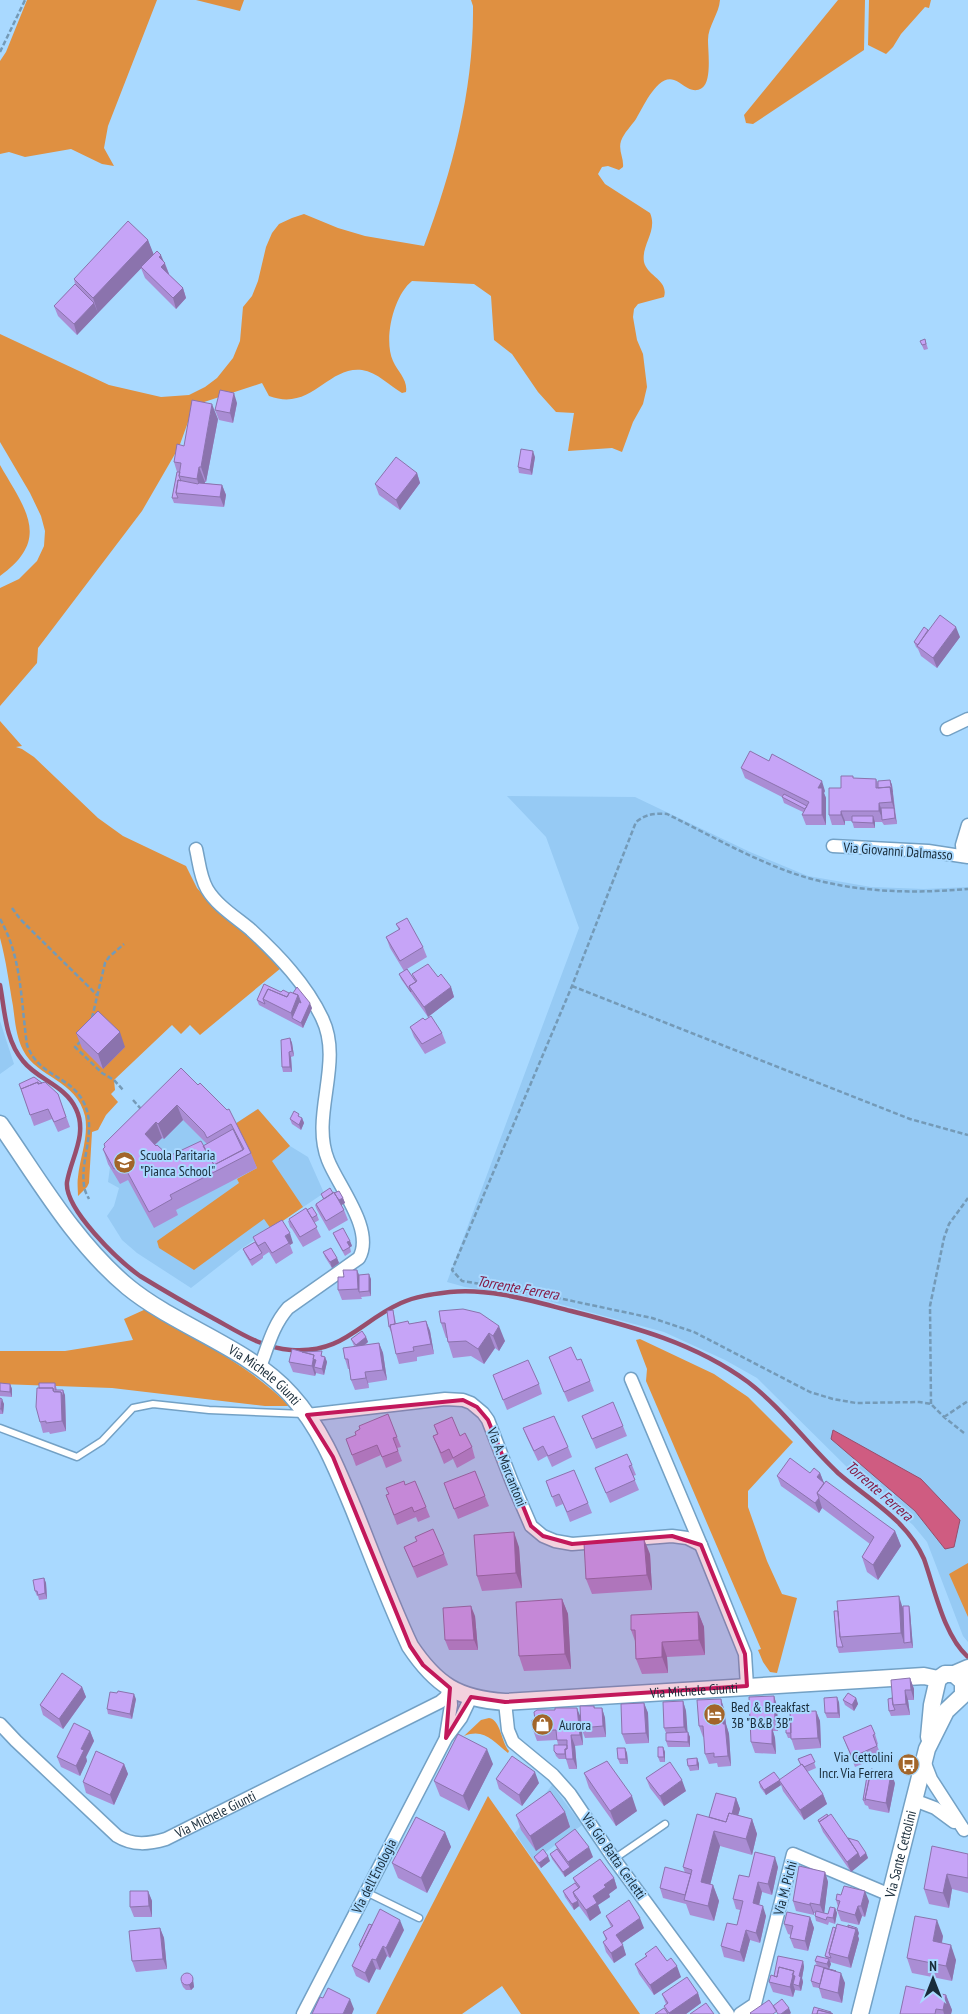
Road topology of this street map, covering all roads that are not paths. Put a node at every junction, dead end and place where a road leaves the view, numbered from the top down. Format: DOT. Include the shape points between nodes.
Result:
graph roads {
  1 [pos="968,718"];
  2 [pos="947,729"];
  3 [pos="968,825"];
  4 [pos="833,846"];
  5 [pos="196,849"];
  6 [pos="965,856"];
  7 [pos="0,1124"];
  8 [pos="263,1361"];
  9 [pos="631,1379"];
  10 [pos="307,1415"];
  11 [pos="0,1428"];
  12 [pos="701,1545"];
  13 [pos="961,1671"];
  14 [pos="936,1685"];
  15 [pos="747,1686"];
  16 [pos="450,1688"];
  17 [pos="471,1697"];
  18 [pos="962,1697"];
  19 [pos="505,1702"];
  20 [pos="0,1724"];
  21 [pos="446,1738"];
  22 [pos="926,1755"];
  23 [pos="914,1800"];
  24 [pos="665,1824"];
  25 [pos="966,1832"];
  26 [pos="614,1859"];
  27 [pos="366,1892"];
  28 [pos="890,1895"];
  29 [pos="419,1918"];
  30 [pos="303,2014"];
  31 [pos="728,2014"];
  32 [pos="740,2014"];
  33 [pos="860,2014"];
  1 -- 2 [label="street"];
  3 -- 6 [label="street, Via Giovanni Dalmasso" via="962,845"];
  4 -- 6 [label="street, Via Giovanni Dalmasso"];
  5 -- 8 [label="street" via="204,882 211,895 289,969 324,1022 330,1058 323,1120 324,1144 329,1162 359,1223 363,1240 359,1258 288,1308 274,1327"];
  7 -- 8 [label="street, Via Michele Giunti" via="70,1225 109,1270 147,1301"];
  8 -- 10 [label="street, Via Michele Giunti"];
  9 -- 12 [label="street"];
  10 -- 11 [label="lane" via="153,1404 133,1408 102,1441 77,1457"];
  10 -- 12 [label="street, Via A. Marcantoni" via="445,1399 463,1400 478,1407 488,1420 531,1526 543,1536 572,1544 672,1536 687,1538"];
  10 -- 16 [label="street, Via Michele Giunti" via="333,1457 410,1646 423,1666"];
  12 -- 15 [label="street" via="745,1654"];
  13 -- 14 [label="street" via="945,1674"];
  13 -- 18 [label="street"];
  14 -- 15 [label="street, Via Michele Giunti" via="924,1676"];
  14 -- 18 [label="street" via="944,1702"];
  14 -- 22 [label="street"];
  15 -- 19 [label="street, Via Michele Giunti"];
  16 -- 17 [label="street, Via Michele Giunti"];
  16 -- 20 [label="street, Via Michele Giunti" via="440,1702 166,1839 149,1843 132,1843 118,1836"];
  16 -- 21 [label="street, Via dell'Enologia"];
  17 -- 19 [label="street, Via Michele Giunti"];
  17 -- 21 [label="street, Via dell'Enologia"];
  18 -- 22 [label="street, Via Sante Cettolini" via="946,1711"];
  19 -- 26 [label="street, Via Gio Batta Cerletti" via="508,1730 513,1742 563,1785"];
  21 -- 27 [label="street, Via dell'Enologia"];
  22 -- 23 [label="street, Via Sante Cettolini"];
  22 -- 25 [label="street" via="931,1779"];
  23 -- 25 [label="street" via="935,1808"];
  23 -- 28 [label="street, Via Sante Cettolini"];
  24 -- 26 [label="lane"];
  26 -- 31 [label="street, Via Gio Batta Cerletti"];
  27 -- 29 [label="lane"];
  27 -- 30 [label="street, Via dell'Enologia"];
  28 -- 32 [label="street, Via M. Pichi" via="793,1854 755,2004"];
  28 -- 33 [label="street, Via Sante Cettolini"];
}
